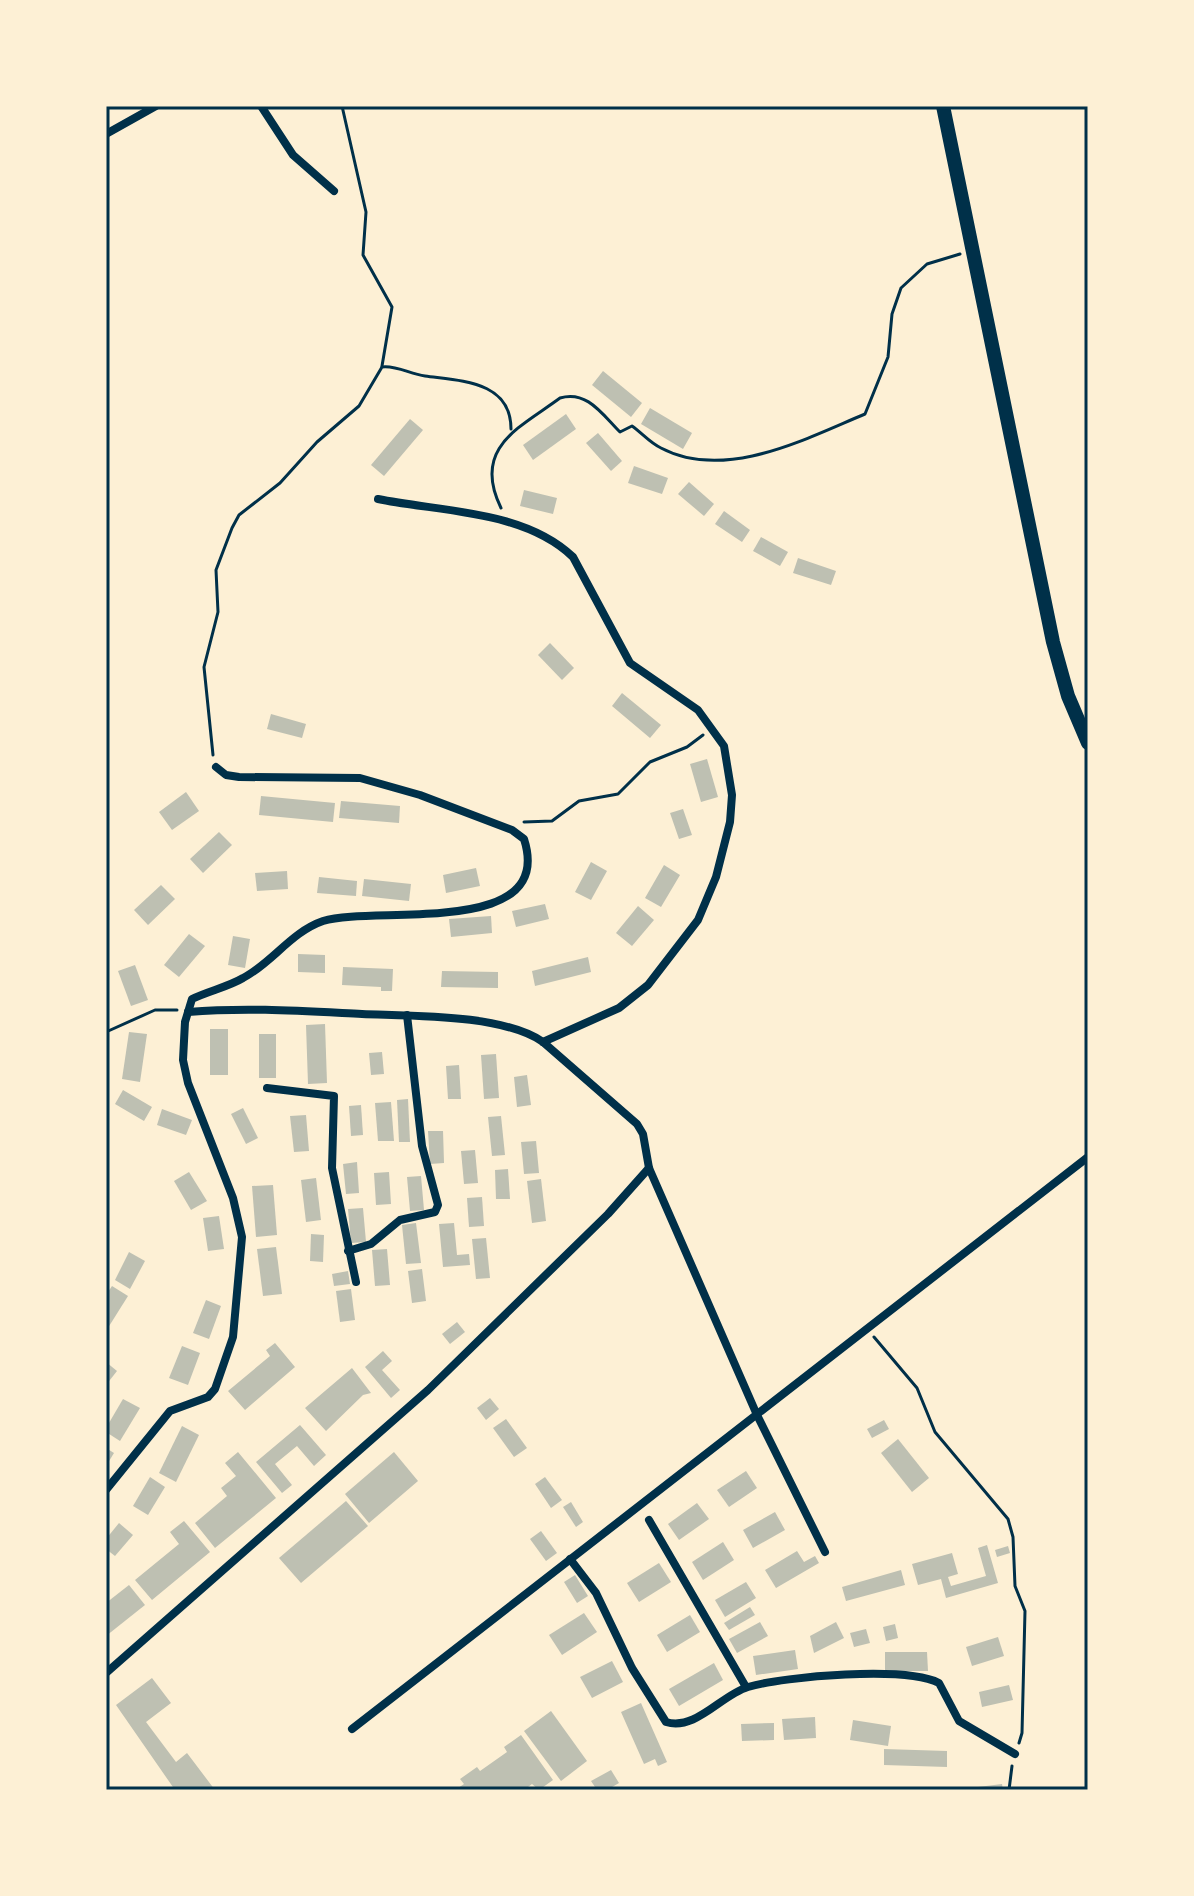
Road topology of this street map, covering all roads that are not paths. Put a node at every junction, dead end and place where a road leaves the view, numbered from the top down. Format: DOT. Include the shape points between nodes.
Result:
graph roads {
  1 [pos="156,106"];
  2 [pos="261,106"];
  3 [pos="943,106"];
  4 [pos="106,134"];
  5 [pos="334,191"];
  6 [pos="378,499"];
  7 [pos="1088,743"];
  8 [pos="216,767"];
  9 [pos="188,1012"];
  10 [pos="407,1015"];
  11 [pos="543,1042"];
  12 [pos="267,1088"];
  13 [pos="1088,1157"];
  14 [pos="649,1168"];
  15 [pos="348,1251"];
  16 [pos="356,1282"];
  17 [pos="757,1415"];
  18 [pos="106,1490"];
  19 [pos="649,1520"];
  20 [pos="825,1552"];
  21 [pos="570,1559"];
  22 [pos="106,1673"];
  23 [pos="746,1687"];
  24 [pos="352,1729"];
  25 [pos="1015,1754"];
  1 -- 4 [label="street"];
  2 -- 5 [label="street" via="293,155"];
  3 -- 7 [label="main road" via="1062,678"];
  6 -- 11 [label="street" via="512,524 561,545 573,557 630,663 698,710 724,746 730,822 698,920 635,999"];
  8 -- 9 [label="street" via="239,777 335,776 388,784 512,830 524,839 528,866 509,896 460,912 383,913 315,924 241,980 192,999"];
  9 -- 10 [label="street" via="231,1008"];
  9 -- 18 [label="street" via="183,1060 188,1083 239,1217 233,1337 215,1389 208,1397 170,1411"];
  10 -- 11 [label="street" via="506,1027"];
  10 -- 15 [label="street" via="422,1146 438,1205 435,1212 400,1220 371,1244"];
  11 -- 14 [label="street" via="637,1124"];
  12 -- 15 [label="street" via="334,1096 332,1168"];
  13 -- 17 [label="street"];
  14 -- 17 [label="street"];
  14 -- 22 [label="street" via="428,1390"];
  15 -- 16 [label="street"];
  17 -- 20 [label="street"];
  17 -- 21 [label="street"];
  19 -- 23 [label="street"];
  21 -- 23 [label="street" via="596,1593 632,1668 666,1722 686,1723"];
  21 -- 24 [label="street"];
  23 -- 25 [label="street" via="852,1674 929,1678 945,1691 959,1721"];
}
